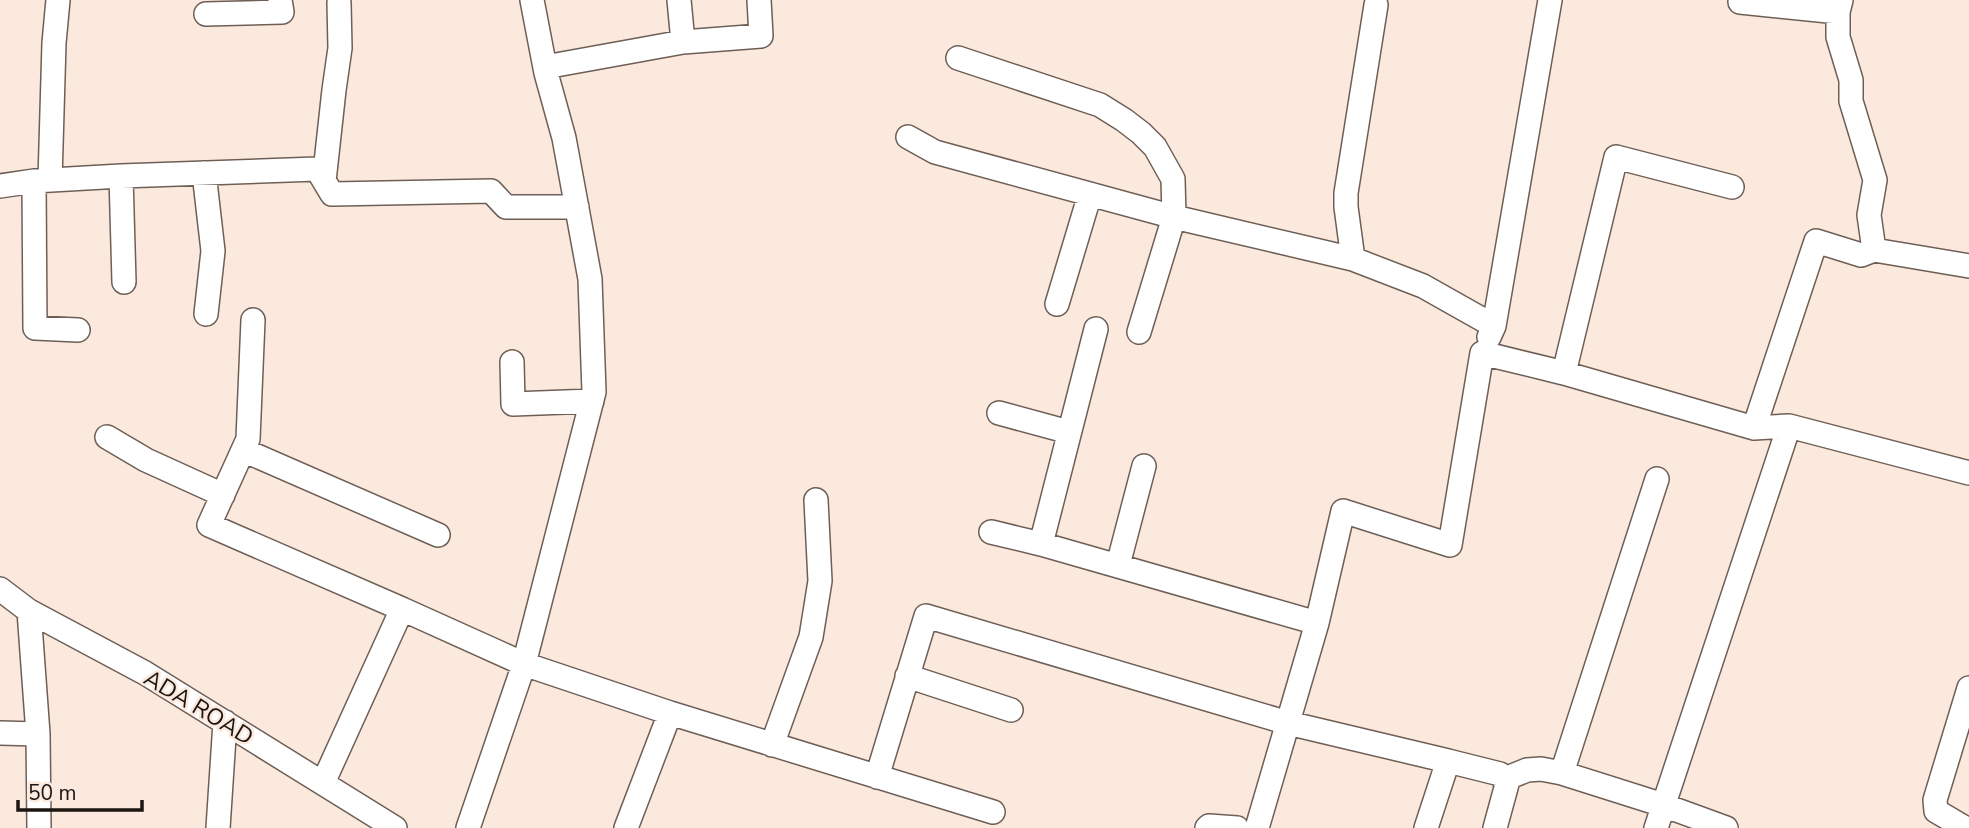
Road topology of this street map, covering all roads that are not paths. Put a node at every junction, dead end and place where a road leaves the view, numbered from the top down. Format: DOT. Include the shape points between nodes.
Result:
graph roads {
  1 [pos="58,0"];
  2 [pos="281,0"];
  3 [pos="531,0"];
  4 [pos="679,0"];
  5 [pos="759,0"];
  6 [pos="1550,0"];
  7 [pos="1740,2"];
  8 [pos="339,3"];
  9 [pos="1376,5"];
  10 [pos="1839,6"];
  11 [pos="206,14"];
  12 [pos="683,43"];
  13 [pos="958,58"];
  14 [pos="545,67"];
  15 [pos="908,137"];
  16 [pos="204,173"];
  17 [pos="121,176"];
  18 [pos="42,180"];
  19 [pos="324,181"];
  20 [pos="0,186"];
  21 [pos="1732,187"];
  22 [pos="1090,194"];
  23 [pos="577,207"];
  24 [pos="1174,217"];
  25 [pos="1874,250"];
  26 [pos="1353,259"];
  27 [pos="1969,266"];
  28 [pos="124,282"];
  29 [pos="1057,304"];
  30 [pos="206,314"];
  31 [pos="253,320"];
  32 [pos="1494,326"];
  33 [pos="1096,329"];
  34 [pos="78,330"];
  35 [pos="1139,332"];
  36 [pos="1482,353"];
  37 [pos="512,362"];
  38 [pos="1564,373"];
  39 [pos="592,401"];
  40 [pos="999,413"];
  41 [pos="1789,426"];
  42 [pos="1754,428"];
  43 [pos="1069,432"];
  44 [pos="107,437"];
  45 [pos="243,450"];
  46 [pos="1144,466"];
  47 [pos="1969,473"];
  48 [pos="1657,479"];
  49 [pos="223,495"];
  50 [pos="816,500"];
  51 [pos="991,532"];
  52 [pos="438,535"];
  53 [pos="1041,544"];
  54 [pos="1118,565"];
  55 [pos="0,589"];
  56 [pos="402,610"];
  57 [pos="29,611"];
  58 [pos="1317,623"];
  59 [pos="524,664"];
  60 [pos="908,676"];
  61 [pos="1969,688"];
  62 [pos="1011,710"];
  63 [pos="670,713"];
  64 [pos="225,723"];
  65 [pos="1288,723"];
  66 [pos="0,733"];
  67 [pos="38,734"];
  68 [pos="772,745"];
  69 [pos="1448,761"];
  70 [pos="1562,773"];
  71 [pos="877,777"];
  72 [pos="1505,779"];
  73 [pos="323,783"];
  74 [pos="1663,805"];
  75 [pos="993,812"];
  76 [pos="38,828"];
  77 [pos="218,828"];
  78 [pos="396,828"];
  79 [pos="468,828"];
  80 [pos="626,828"];
  81 [pos="1207,828"];
  82 [pos="1237,828"];
  83 [pos="1257,828"];
  84 [pos="1426,828"];
  85 [pos="1495,828"];
  86 [pos="1656,828"];
  87 [pos="1726,828"];
  88 [pos="1965,828"];
  1 -- 18 [label="street"];
  2 -- 11 [label="street" via="282,12"];
  3 -- 14 [label="street"];
  4 -- 12 [label="street"];
  5 -- 12 [label="street" via="761,36"];
  6 -- 32 [label="street"];
  7 -- 10 [label="street"];
  8 -- 19 [label="street" via="340,48"];
  9 -- 26 [label="street" via="1346,193"];
  10 -- 25 [label="street" via="1838,37 1851,80 1851,101 1875,180 1869,215"];
  12 -- 14 [label="street"];
  13 -- 24 [label="street" via="1100,105 1124,120 1155,147 1173,179"];
  14 -- 23 [label="street" via="565,138"];
  15 -- 22 [label="street" via="935,152"];
  16 -- 17 [label="street"];
  16 -- 19 [label="street" via="317,169"];
  16 -- 30 [label="street" via="213,251"];
  17 -- 18 [label="street"];
  17 -- 28 [label="street"];
  18 -- 20 [label="street"];
  18 -- 34 [label="street" via="35,328"];
  19 -- 23 [label="street" via="332,194 491,191 506,207"];
  21 -- 38 [label="street" via="1616,157"];
  22 -- 24 [label="street"];
  22 -- 29 [label="street"];
  23 -- 39 [label="street" via="590,279"];
  24 -- 26 [label="street"];
  24 -- 35 [label="street"];
  25 -- 27 [label="street"];
  25 -- 42 [label="street" via="1861,255 1816,241"];
  26 -- 32 [label="street" via="1423,286"];
  31 -- 45 [label="street" via="248,439"];
  32 -- 36 [label="street"];
  33 -- 43 [label="street"];
  36 -- 38 [label="street"];
  36 -- 58 [label="street" via="1450,545 1343,511"];
  37 -- 39 [label="street" via="513,404"];
  38 -- 42 [label="street"];
  39 -- 59 [label="street"];
  40 -- 43 [label="street"];
  41 -- 42 [label="street"];
  41 -- 47 [label="street"];
  41 -- 74 [label="street"];
  43 -- 53 [label="street"];
  44 -- 49 [label="street" via="145,460"];
  45 -- 49 [label="street"];
  45 -- 52 [label="street"];
  46 -- 54 [label="street"];
  48 -- 70 [label="street"];
  49 -- 56 [label="street" via="209,525"];
  50 -- 68 [label="street" via="820,581 811,637"];
  51 -- 53 [label="street"];
  53 -- 54 [label="street"];
  54 -- 58 [label="street"];
  55 -- 57 [label="street, ADA ROAD"];
  56 -- 59 [label="street"];
  56 -- 73 [label="street"];
  57 -- 64 [label="street, ADA ROAD" via="145,673"];
  57 -- 67 [label="street"];
  58 -- 65 [label="street"];
  59 -- 63 [label="street"];
  59 -- 79 [label="street"];
  60 -- 62 [label="street"];
  60 -- 65 [label="street" via="926,617"];
  60 -- 71 [label="street"];
  61 -- 88 [label="street" via="1935,800 1936,811"];
  63 -- 68 [label="street"];
  63 -- 80 [label="street"];
  64 -- 73 [label="street, ADA ROAD"];
  64 -- 77 [label="street"];
  65 -- 69 [label="street"];
  65 -- 83 [label="street"];
  66 -- 67 [label="street"];
  67 -- 76 [label="street"];
  68 -- 71 [label="street"];
  69 -- 72 [label="street"];
  69 -- 84 [label="street"];
  70 -- 72 [label="street" via="1533,769"];
  70 -- 74 [label="street"];
  71 -- 75 [label="street"];
  72 -- 85 [label="street"];
  73 -- 78 [label="street, ADA ROAD"];
  74 -- 86 [label="street"];
  74 -- 87 [label="street"];
  81 -- 82 [label="street"];
}
